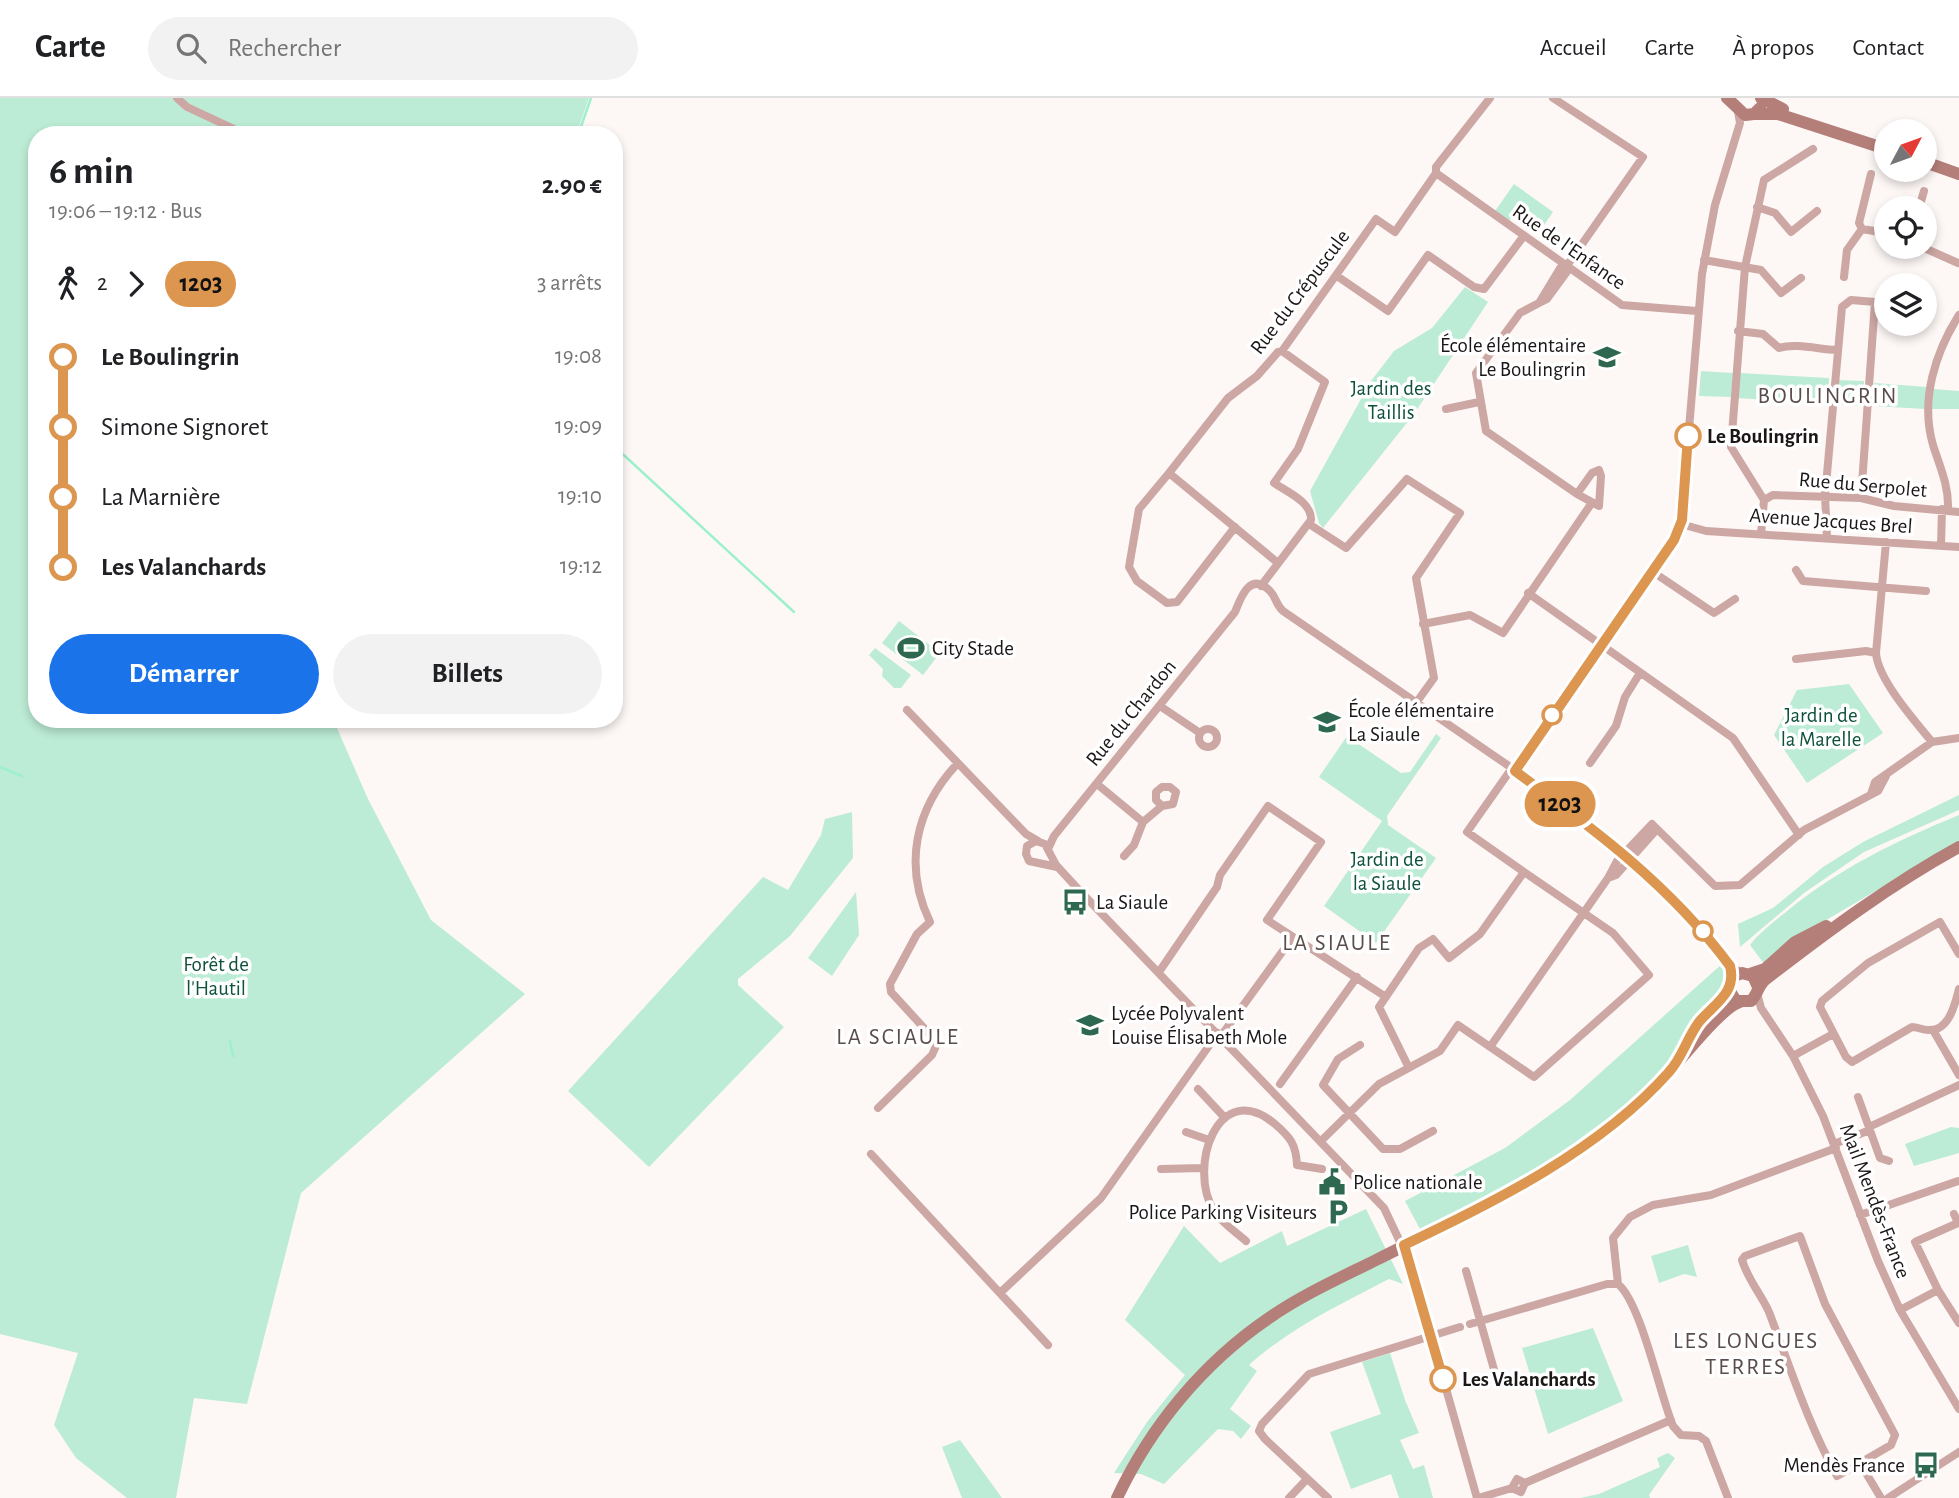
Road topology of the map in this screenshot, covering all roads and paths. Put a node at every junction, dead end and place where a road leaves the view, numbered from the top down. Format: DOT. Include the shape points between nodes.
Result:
graph roads {
  1 [pos="177,98"];
  2 [pos="1490,98"];
  3 [pos="1553,98"];
  4 [pos="1727,98"];
  5 [pos="1761,98"];
  6 [pos="1742,112"];
  7 [pos="228,126"];
  8 [pos="1822,127"];
  9 [pos="1874,145"];
  10 [pos="1813,149"];
  11 [pos="1937,166"];
  12 [pos="1436,173"];
  13 [pos="1871,174"];
  14 [pos="1959,174"];
  15 [pos="1924,191"];
  16 [pos="1923,196"];
  17 [pos="1757,206"];
  18 [pos="1817,211"];
  19 [pos="1862,229"];
  20 [pos="1874,231"];
  21 [pos="1523,237"];
  22 [pos="1937,253"];
  23 [pos="1704,260"];
  24 [pos="1959,262"];
  25 [pos="1566,267"];
  26 [pos="1745,267"];
  27 [pos="1337,276"];
  28 [pos="1844,276"];
  29 [pos="1801,278"];
  30 [pos="1697,311"];
  31 [pos="1959,315"];
  32 [pos="1738,331"];
  33 [pos="1836,350"];
  34 [pos="1282,351"];
  35 [pos="1479,402"];
  36 [pos="1446,409"];
  37 [pos="1169,473"];
  38 [pos="1577,494"];
  39 [pos="1825,496"];
  40 [pos="1861,498"];
  41 [pos="1764,500"];
  42 [pos="1591,504"];
  43 [pos="1945,509"];
  44 [pos="1683,511"];
  45 [pos="1959,512"];
  46 [pos="1309,524"];
  47 [pos="1681,524"];
  48 [pos="1235,527"];
  49 [pos="1701,530"];
  50 [pos="1677,534"];
  51 [pos="1761,534"];
  52 [pos="1827,538"];
  53 [pos="1886,542"];
  54 [pos="1941,546"];
  55 [pos="1959,547"];
  56 [pos="1278,563"];
  57 [pos="1796,570"];
  58 [pos="1653,572"];
  59 [pos="1261,586"];
  60 [pos="1883,588"];
  61 [pos="1926,590"];
  62 [pos="1528,593"];
  63 [pos="1735,598"];
  64 [pos="1423,624"];
  65 [pos="1600,646"];
  66 [pos="1876,653"];
  67 [pos="1796,659"];
  68 [pos="1640,673"];
  69 [pos="1416,703"];
  70 [pos="1160,706"];
  71 [pos="907,710"];
  72 [pos="1200,733"];
  73 [pos="1959,738"];
  74 [pos="1932,742"];
  75 [pos="1590,763"];
  76 [pos="957,764"];
  77 [pos="1514,769"];
  78 [pos="1097,784"];
  79 [pos="1162,806"];
  80 [pos="1143,822"];
  81 [pos="1026,834"];
  82 [pos="1799,835"];
  83 [pos="1054,836"];
  84 [pos="1040,841"];
  85 [pos="1028,845"];
  86 [pos="1959,847"];
  87 [pos="1048,850"];
  88 [pos="1124,856"];
  89 [pos="1628,856"];
  90 [pos="1040,863"];
  91 [pos="1058,867"];
  92 [pos="1524,872"];
  93 [pos="1584,912"];
  94 [pos="1848,916"];
  95 [pos="1293,937"];
  96 [pos="1959,954"];
  97 [pos="1159,972"];
  98 [pos="1357,977"];
  99 [pos="1736,977"];
  100 [pos="1959,989"];
  101 [pos="1751,996"];
  102 [pos="1386,997"];
  103 [pos="1933,1030"];
  104 [pos="1833,1034"];
  105 [pos="1219,1035"];
  106 [pos="1360,1045"];
  107 [pos="1490,1047"];
  108 [pos="1793,1056"];
  109 [pos="1409,1068"];
  110 [pos="1672,1070"];
  111 [pos="1959,1075"];
  112 [pos="1280,1084"];
  113 [pos="1959,1085"];
  114 [pos="1198,1089"];
  115 [pos="1858,1097"];
  116 [pos="878,1108"];
  117 [pos="1350,1114"];
  118 [pos="1224,1118"];
  119 [pos="1869,1128"];
  120 [pos="1433,1131"];
  121 [pos="1186,1132"];
  122 [pos="1209,1140"];
  123 [pos="1321,1141"];
  124 [pos="1835,1146"];
  125 [pos="871,1154"];
  126 [pos="1889,1161"];
  127 [pos="1202,1168"];
  128 [pos="1161,1169"];
  129 [pos="1322,1169"];
  130 [pos="1958,1181"];
  131 [pos="1954,1214"];
  132 [pos="1860,1215"];
  133 [pos="1246,1241"];
  134 [pos="1404,1245"];
  135 [pos="1466,1272"];
  136 [pos="1618,1284"];
  137 [pos="1938,1290"];
  138 [pos="1000,1293"];
  139 [pos="1900,1310"];
  140 [pos="1480,1321"];
  141 [pos="1959,1323"];
  142 [pos="1470,1324"];
  143 [pos="1460,1327"];
  144 [pos="1430,1335"];
  145 [pos="1048,1345"];
  146 [pos="1497,1380"];
  147 [pos="1959,1408"];
  148 [pos="1671,1420"];
  149 [pos="1959,1450"];
  150 [pos="1860,1462"];
  151 [pos="1307,1479"];
  152 [pos="1525,1483"];
  153 [pos="1512,1488"];
  154 [pos="1522,1495"];
  155 [pos="1117,1498"];
  156 [pos="1289,1498"];
  157 [pos="1328,1498"];
  158 [pos="1477,1498"];
  159 [pos="1728,1498"];
  160 [pos="1881,1498"];
  161 [pos="1888,1498"];
  1 -- 7 [label="street"];
  2 -- 12 [label="street" via="1436,167"];
  3 -- 25 [label="street" via="1643,156"];
  4 -- 6 [label="main road"];
  5 -- 6 [label="main road" via="1760,107"];
  5 -- 8 [label="main road"];
  6 -- 8 [label="main road" via="1775,114"];
  6 -- 23 [label="street"];
  8 -- 9 [label="main road"];
  10 -- 17 [label="street" via="1766,176"];
  11 -- 14 [label="main road"];
  12 -- 21 [label="street, Rue de l'Enfance"];
  12 -- 27 [label="street, Rue du Crépuscule" via="1395,232 1376,219"];
  13 -- 19 [label="street" via="1858,217"];
  15 -- 16 [label="street"];
  17 -- 18 [label="street" via="1775,213 1791,232"];
  17 -- 26 [label="street"];
  19 -- 20 [label="street"];
  19 -- 28 [label="street" via="1847,250"];
  21 -- 25 [label="street, Rue de l'Enfance"];
  21 -- 27 [label="street" via="1485,289 1474,287 1428,255 1388,311"];
  22 -- 24 [label="street"];
  23 -- 26 [label="street"];
  23 -- 30 [label="street"];
  25 -- 30 [label="street, Rue de l'Enfance" via="1622,304"];
  25 -- 35 [label="street" via="1539,303 1520,313 1476,373"];
  26 -- 29 [label="street" via="1761,270 1781,293"];
  26 -- 32 [label="street"];
  27 -- 34 [label="street, Rue du Crépuscule"];
  30 -- 44 [label="street"];
  31 -- 43 [label="street" via="1939,352 1928,407 1932,443 1949,492"];
  32 -- 33 [label="street" via="1763,334 1779,348"];
  32 -- 41 [label="street" via="1731,447"];
  33 -- 39 [label="street"];
  33 -- 40 [label="street" via="1843,304 1875,302"];
  34 -- 37 [label="street, Rue du Crépuscule" via="1228,398"];
  34 -- 46 [label="street" via="1325,382 1298,449 1274,482 1306,505 1312,517"];
  35 -- 36 [label="street"];
  35 -- 38 [label="street" via="1486,431"];
  37 -- 48 [label="street"];
  37 -- 48 [label="street, Rue du Crépuscule" via="1139,509 1129,567 1138,581 1167,604 1177,602"];
  38 -- 42 [label="street"];
  38 -- 42 [label="street" via="1599,470 1599,506"];
  39 -- 40 [label="street, Rue du Serpolet"];
  39 -- 41 [label="street, Rue du Serpolet" via="1773,495"];
  39 -- 52 [label="street"];
  40 -- 43 [label="street, Rue du Serpolet" via="1894,506"];
  41 -- 51 [label="street"];
  42 -- 62 [label="street"];
  43 -- 45 [label="street, Rue du Serpolet"];
  43 -- 54 [label="street"];
  44 -- 47 [label="street"];
  44 -- 49 [label="street"];
  46 -- 56 [label="street"];
  46 -- 64 [label="street" via="1346,548 1407,479 1460,513 1416,578"];
  47 -- 49 [label="street, Avenue Jacques Brel"];
  47 -- 50 [label="street"];
  48 -- 56 [label="street"];
  49 -- 50 [label="street, Avenue Jacques Brel"];
  49 -- 51 [label="street, Avenue Jacques Brel"];
  50 -- 58 [label="street"];
  51 -- 52 [label="street, Avenue Jacques Brel"];
  52 -- 53 [label="street, Avenue Jacques Brel"];
  53 -- 54 [label="street, Avenue Jacques Brel"];
  53 -- 60 [label="street"];
  54 -- 55 [label="street, Avenue Jacques Brel"];
  56 -- 59 [label="street"];
  57 -- 60 [label="street" via="1803,582"];
  58 -- 63 [label="street" via="1714,613"];
  58 -- 65 [label="street"];
  59 -- 69 [label="street" via="1283,611"];
  59 -- 70 [label="street, Rue du Chardon" via="1244,590 1236,612"];
  60 -- 61 [label="street"];
  60 -- 66 [label="street"];
  62 -- 64 [label="street" via="1503,633 1470,615"];
  62 -- 65 [label="street"];
  64 -- 69 [label="street" via="1434,678"];
  65 -- 68 [label="street"];
  65 -- 77 [label="street"];
  66 -- 67 [label="street"];
  66 -- 74 [label="street" via="1886,679"];
  68 -- 75 [label="street" via="1625,697 1616,726"];
  68 -- 82 [label="street" via="1732,738"];
  69 -- 77 [label="street"];
  70 -- 72 [label="street"];
  70 -- 78 [label="street, Rue du Chardon"];
  71 -- 76 [label="street"];
  73 -- 74 [label="street"];
  74 -- 82 [label="street" via="1886,776 1880,789"];
  76 -- 81 [label="street"];
  76 -- 116 [label="street" via="932,796 916,846 917,886 930,922 917,934 890,984 891,992 936,1046"];
  77 -- 89 [label="street"];
  77 -- 92 [label="street" via="1467,832"];
  78 -- 80 [label="street"];
  78 -- 83 [label="street, Rue du Chardon"];
  79 -- 80 [label="street"];
  80 -- 88 [label="street"];
  81 -- 84 [label="street"];
  81 -- 85 [label="street"];
  82 -- 89 [label="street" via="1744,882 1720,888 1654,826"];
  83 -- 84 [label="street, Rue du Chardon"];
  83 -- 87 [label="street, Rue du Chardon"];
  84 -- 85 [label="street"];
  84 -- 87 [label="street"];
  85 -- 90 [label="street" via="1028,859"];
  86 -- 94 [label="main road"];
  87 -- 90 [label="street"];
  87 -- 91 [label="street"];
  89 -- 93 [label="street" via="1610,870"];
  89 -- 99 [label="street" via="1694,920"];
  90 -- 91 [label="street"];
  91 -- 97 [label="street"];
  92 -- 93 [label="street"];
  92 -- 102 [label="street" via="1480,933 1449,958 1433,939 1419,948"];
  93 -- 107 [label="street"];
  93 -- 107 [label="street" via="1613,933 1649,975 1534,1077"];
  94 -- 99 [label="main road" via="1801,938 1765,969"];
  94 -- 101 [label="main road"];
  95 -- 97 [label="street" via="1267,920 1321,842 1268,806"];
  95 -- 98 [label="street"];
  95 -- 105 [label="street"];
  96 -- 104 [label="street" via="1940,922 1868,963 1821,1002"];
  97 -- 105 [label="street"];
  98 -- 102 [label="street"];
  98 -- 112 [label="street"];
  99 -- 101 [label="main road"];
  99 -- 101 [label="main road"];
  99 -- 110 [label="main road" via="1696,1026"];
  100 -- 103 [label="street" via="1951,1017"];
  101 -- 108 [label="street, Mail Mendès-France"];
  101 -- 110 [label="main road" via="1722,1012"];
  102 -- 109 [label="street" via="1379,1007"];
  103 -- 104 [label="street" via="1912,1027 1852,1062"];
  103 -- 111 [label="street"];
  104 -- 108 [label="street"];
  105 -- 123 [label="street"];
  105 -- 138 [label="street" via="1101,1198"];
  106 -- 117 [label="street" via="1338,1059 1323,1085"];
  107 -- 109 [label="street" via="1458,1025 1440,1051"];
  108 -- 124 [label="street, Mail Mendès-France"];
  109 -- 117 [label="street" via="1379,1084"];
  110 -- 134 [label="main road" via="1559,1162"];
  113 -- 119 [label="street"];
  114 -- 118 [label="street"];
  115 -- 119 [label="street"];
  117 -- 120 [label="street" via="1383,1149 1400,1149"];
  117 -- 123 [label="street"];
  118 -- 122 [label="street"];
  118 -- 129 [label="street" via="1238,1109 1266,1116 1290,1137 1297,1165"];
  119 -- 124 [label="street"];
  119 -- 126 [label="street" via="1881,1160"];
  121 -- 122 [label="street"];
  122 -- 127 [label="street"];
  123 -- 134 [label="street" via="1380,1202"];
  124 -- 132 [label="street, Mail Mendès-France"];
  124 -- 136 [label="street" via="1710,1195 1661,1202 1630,1217 1613,1238"];
  125 -- 138 [label="street"];
  127 -- 128 [label="street"];
  127 -- 133 [label="street" via="1206,1194 1215,1212"];
  130 -- 132 [label="street"];
  131 -- 137 [label="street" via="1958,1223 1915,1242"];
  132 -- 139 [label="street, Mail Mendès-France"];
  134 -- 144 [label="street"];
  134 -- 155 [label="main road" via="1291,1304 1226,1351 1158,1427"];
  135 -- 140 [label="street"];
  136 -- 140 [label="street"];
  136 -- 148 [label="street" via="1649,1352"];
  137 -- 139 [label="street"];
  137 -- 141 [label="street"];
  138 -- 145 [label="street"];
  139 -- 147 [label="street, Mail Mendès-France"];
  140 -- 142 [label="street"];
  140 -- 146 [label="street"];
  143 -- 144 [label="street"];
  144 -- 151 [label="street" via="1300,1379 1259,1431"];
  144 -- 158 [label="street"];
  148 -- 152 [label="street"];
  148 -- 159 [label="street" via="1681,1435 1706,1441"];
  149 -- 161 [label="street"];
  150 -- 150 [label="street" via="1837,1476 1824,1453 1767,1308 1749,1280 1742,1260 1745,1256 1800,1236 1821,1295 1895,1435 1891,1445"];
  150 -- 160 [label="street"];
  151 -- 156 [label="street"];
  151 -- 157 [label="street"];
  152 -- 153 [label="street" via="1517,1479"];
  152 -- 154 [label="street"];
  153 -- 154 [label="street"];
  153 -- 158 [label="street"];
}
